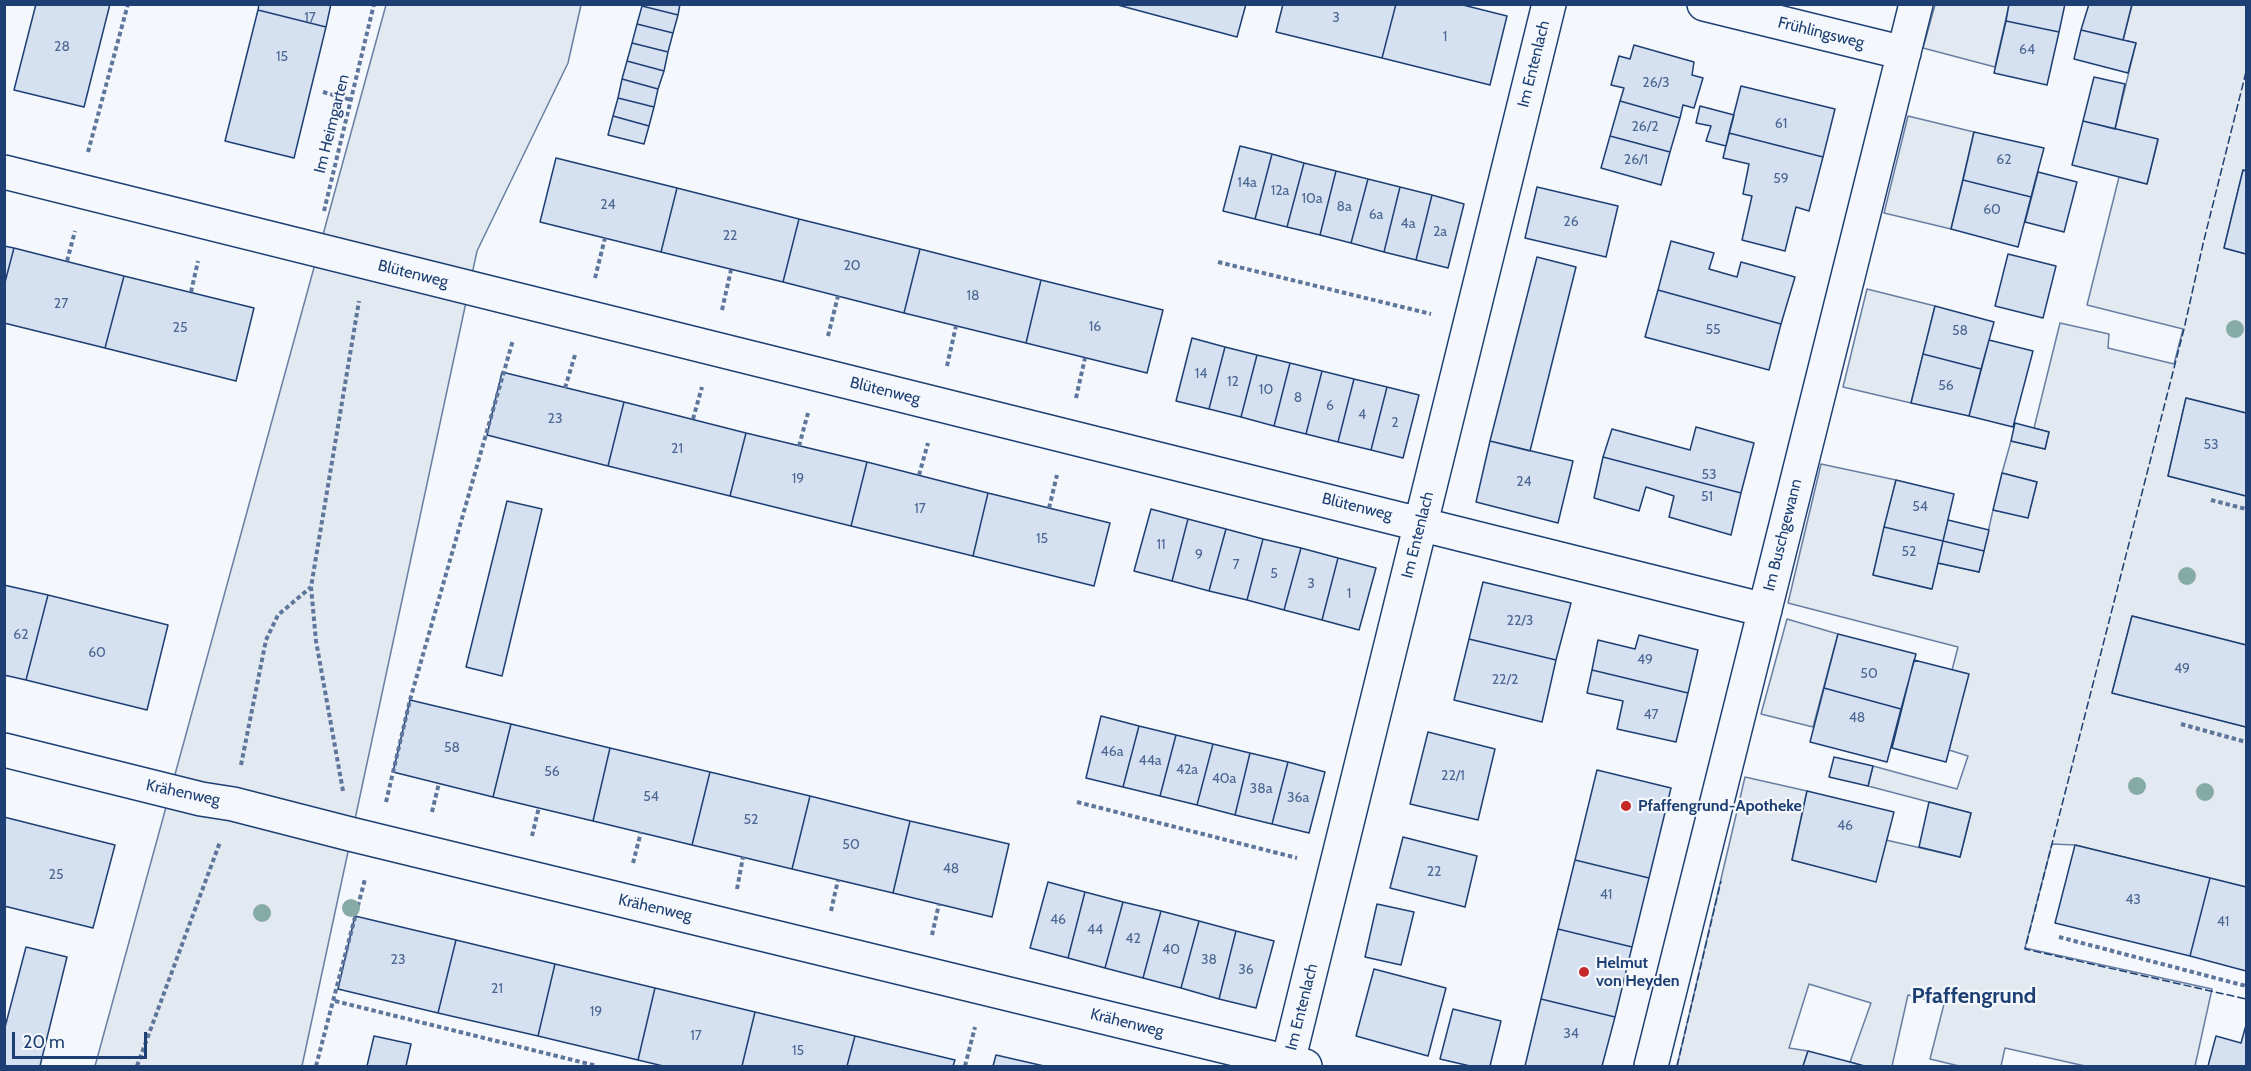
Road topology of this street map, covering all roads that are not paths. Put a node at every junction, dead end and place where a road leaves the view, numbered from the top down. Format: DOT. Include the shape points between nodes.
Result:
graph roads {
  1 [pos="1549,4"];
  2 [pos="1704,4"];
  3 [pos="1916,4"];
  4 [pos="1904,53"];
  5 [pos="4,172"];
  6 [pos="1421,523"];
  7 [pos="1765,610"];
  8 [pos="4,750"];
  9 [pos="1293,1065"];
  10 [pos="1651,1066"];
  1 -- 6 [label="street, Im Entenlach"];
  2 -- 4 [label="street, Frühlingsweg"];
  3 -- 4 [label="street, Im Buschgewann"];
  4 -- 7 [label="street, Im Buschgewann"];
  5 -- 6 [label="street, Blütenweg"];
  6 -- 7 [label="street, Blütenweg"];
  6 -- 9 [label="street, Im Entenlach" via="1336,867"];
  7 -- 10 [label="street, Im Buschgewann"];
  8 -- 9 [label="street, Krähenweg"];
}
